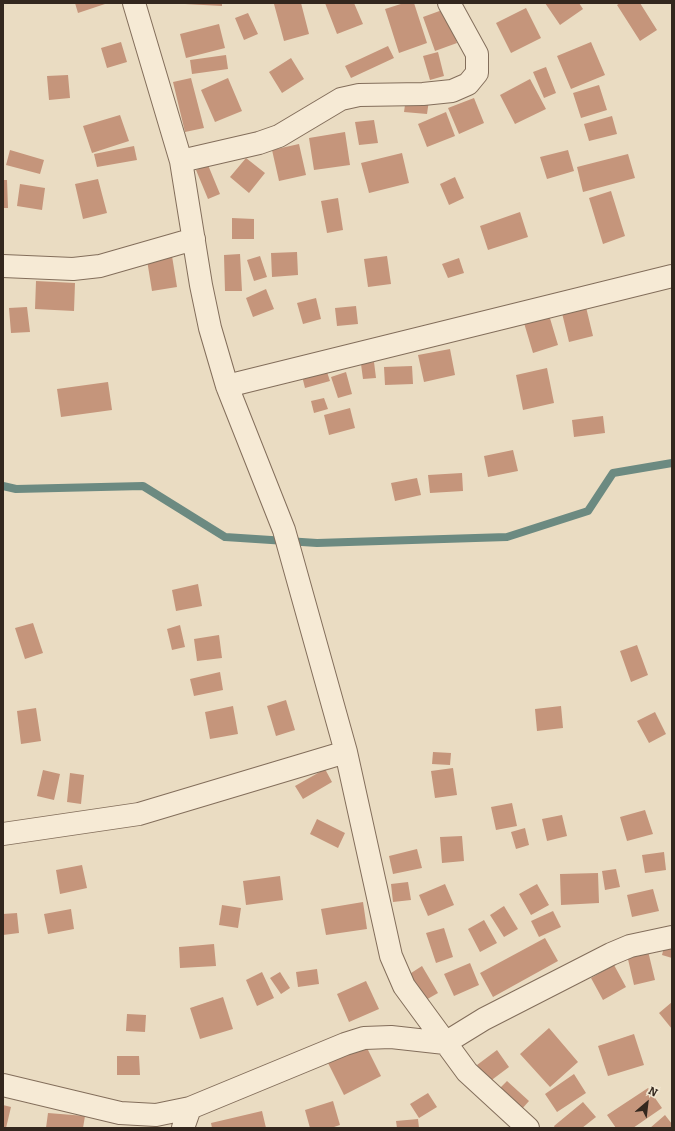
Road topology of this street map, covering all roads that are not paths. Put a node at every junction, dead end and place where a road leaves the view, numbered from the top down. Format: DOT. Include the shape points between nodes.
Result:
graph roads {
  1 [pos="134,3"];
  2 [pos="449,3"];
  3 [pos="181,161"];
  4 [pos="194,239"];
  5 [pos="3,266"];
  6 [pos="672,276"];
  7 [pos="227,386"];
  8 [pos="346,752"];
  9 [pos="3,834"];
  10 [pos="672,936"];
  11 [pos="445,1043"];
  12 [pos="3,1085"];
  13 [pos="190,1108"];
  14 [pos="183,1128"];
  15 [pos="528,1128"];
  1 -- 3 [label="street"];
  2 -- 3 [label="street" via="477,54 478,73 468,84 452,91 359,95 341,99 279,136"];
  3 -- 4 [label="street"];
  4 -- 5 [label="street" via="100,266 73,269"];
  4 -- 7 [label="street" via="210,328"];
  6 -- 7 [label="street"];
  7 -- 8 [label="street" via="284,530"];
  8 -- 9 [label="street" via="140,814"];
  8 -- 11 [label="street" via="391,956 404,986"];
  10 -- 11 [label="street" via="630,946 610,954 484,1019"];
  11 -- 13 [label="street" via="391,1037 364,1038"];
  11 -- 15 [label="street" via="467,1072"];
  12 -- 13 [label="street" via="120,1113 156,1115"];
  13 -- 14 [label="street"];
}
